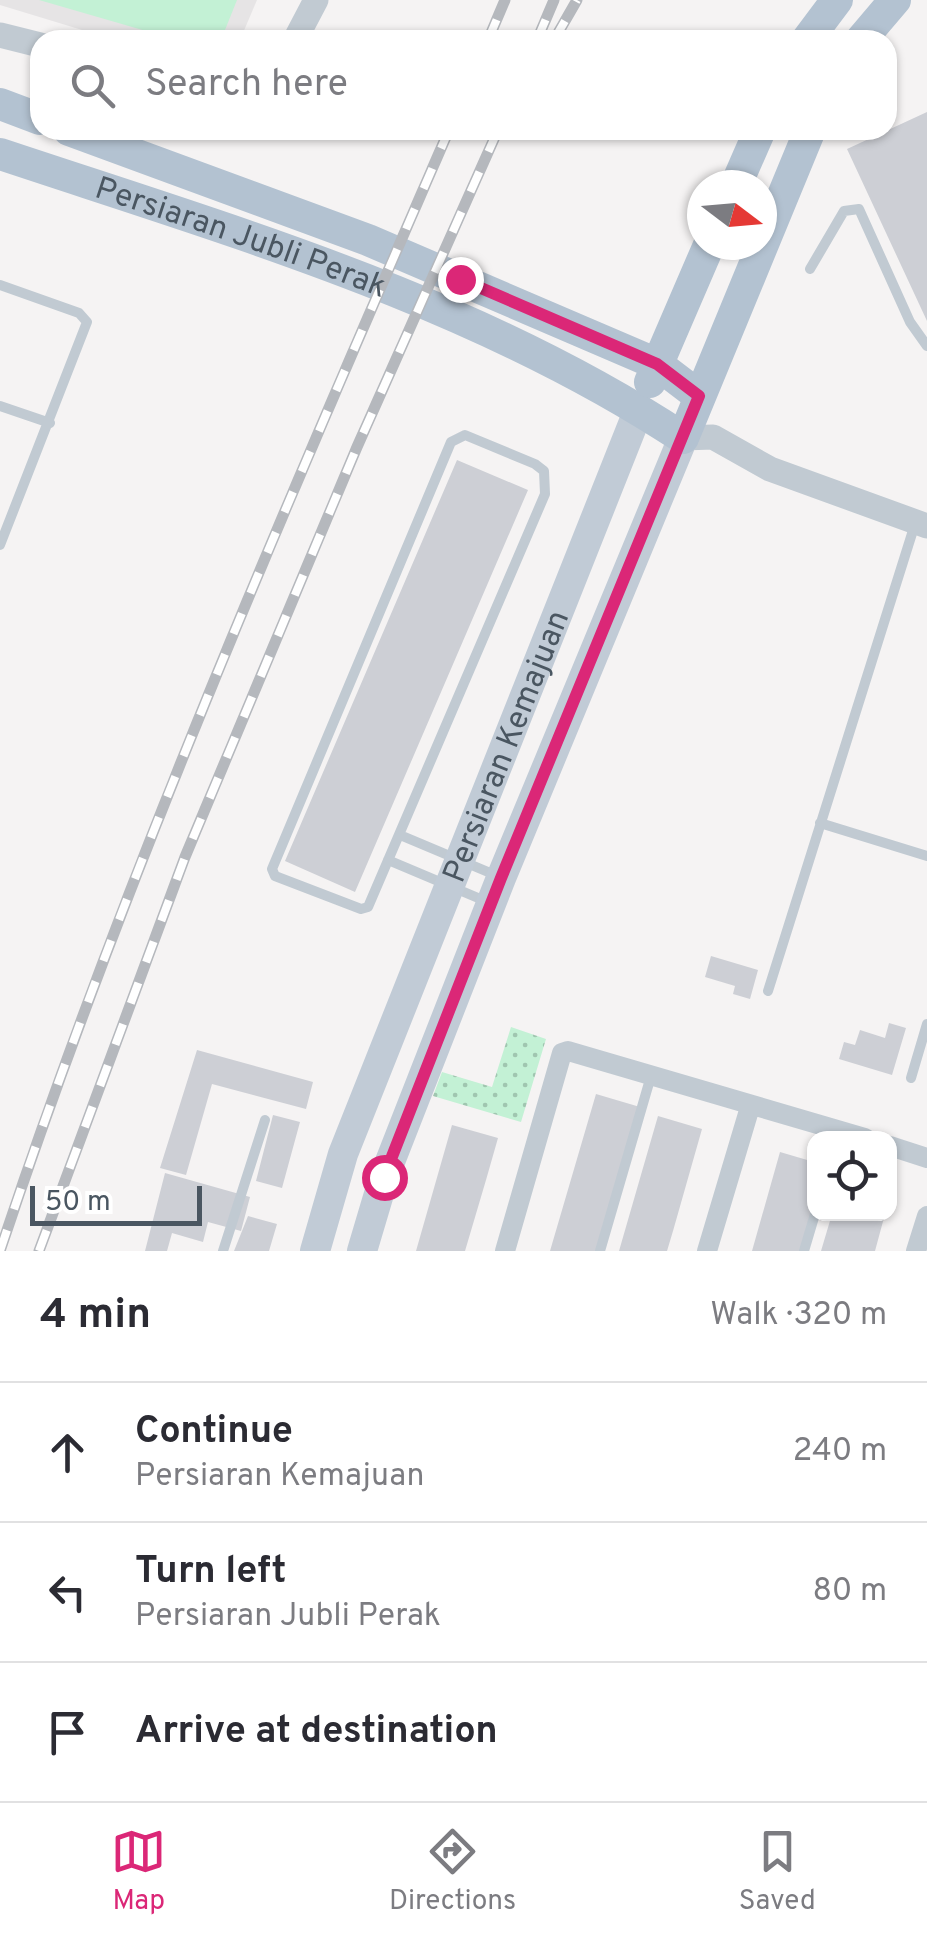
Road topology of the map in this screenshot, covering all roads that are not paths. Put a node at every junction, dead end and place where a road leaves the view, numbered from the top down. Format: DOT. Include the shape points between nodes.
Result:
graph roads {
  1 [pos="316,0"];
  2 [pos="837,0"];
  3 [pos="895,0"];
  4 [pos="300,30"];
  5 [pos="814,30"];
  6 [pos="870,30"];
  7 [pos="0,36"];
  8 [pos="30,42"];
  9 [pos="0,104"];
  10 [pos="30,115"];
  11 [pos="96,140"];
  12 [pos="756,140"];
  13 [pos="806,140"];
  14 [pos="0,154"];
  15 [pos="743,170"];
  16 [pos="703,260"];
  17 [pos="810,269"];
  18 [pos="0,285"];
  19 [pos="927,346"];
  20 [pos="657,364"];
  21 [pos="699,396"];
  22 [pos="0,406"];
  23 [pos="640,409"];
  24 [pos="50,423"];
  25 [pos="698,437"];
  26 [pos="921,524"];
  27 [pos="0,545"];
  28 [pos="820,823"];
  29 [pos="400,835"];
  30 [pos="927,856"];
  31 [pos="388,860"];
  32 [pos="454,873"];
  33 [pos="496,891"];
  34 [pos="768,991"];
  35 [pos="927,1024"];
  36 [pos="651,1076"];
  37 [pos="911,1078"];
  38 [pos="750,1107"];
  39 [pos="265,1120"];
  40 [pos="828,1131"];
  41 [pos="897,1148"];
  42 [pos="927,1158"];
  43 [pos="927,1216"];
  44 [pos="813,1221"];
  45 [pos="223,1251"];
  46 [pos="314,1251"];
  47 [pos="362,1251"];
  48 [pos="505,1251"];
  49 [pos="600,1251"];
  50 [pos="707,1251"];
  51 [pos="804,1251"];
  52 [pos="916,1251"];
  1 -- 4 [label="street"];
  2 -- 5 [label="main road"];
  3 -- 6 [label="main road"];
  7 -- 8 [label="street"];
  9 -- 10 [label="main road"];
  11 -- 20 [label="main road, Persiaran Jubli Perak" via="368,240"];
  12 -- 15 [label="main road"];
  13 -- 21 [label="main road, Persiaran Kemajuan"];
  14 -- 23 [label="main road, Persiaran Jubli Perak" via="354,271"];
  16 -- 20 [label="main road, Persiaran Kemajuan"];
  17 -- 19 [label="lane" via="844,210 859,209"];
  18 -- 24 [label="lane" via="80,313 87,322"];
  20 -- 21 [label="main road, Persiaran Jubli Perak"];
  20 -- 23 [label="main road, Persiaran Kemajuan"];
  21 -- 25 [label="main road, Persiaran Kemajuan"];
  22 -- 24 [label="lane"];
  23 -- 25 [label="main road, Persiaran Jubli Perak"];
  23 -- 32 [label="main road, Persiaran Kemajuan"];
  24 -- 27 [label="lane"];
  25 -- 26 [label="street"];
  25 -- 33 [label="main road, Persiaran Kemajuan"];
  26 -- 28 [label="lane"];
  28 -- 30 [label="lane"];
  28 -- 34 [label="lane"];
  29 -- 31 [label="lane"];
  29 -- 31 [label="lane" via="547,482 536,464 473,436 451,442 272,874 361,909 368,907"];
  29 -- 32 [label="lane"];
  31 -- 32 [label="lane"];
  32 -- 33 [label="lane"];
  32 -- 33 [label="lane"];
  32 -- 46 [label="main road, Persiaran Kemajuan" via="343,1154"];
  33 -- 47 [label="main road, Persiaran Kemajuan" via="384,1177"];
  35 -- 37 [label="lane"];
  36 -- 38 [label="street"];
  36 -- 48 [label="street" via="562,1053"];
  36 -- 49 [label="lane"];
  38 -- 40 [label="street"];
  38 -- 50 [label="street"];
  39 -- 45 [label="lane"];
  41 -- 42 [label="street"];
  43 -- 52 [label="street"];
  44 -- 51 [label="lane"];
}
